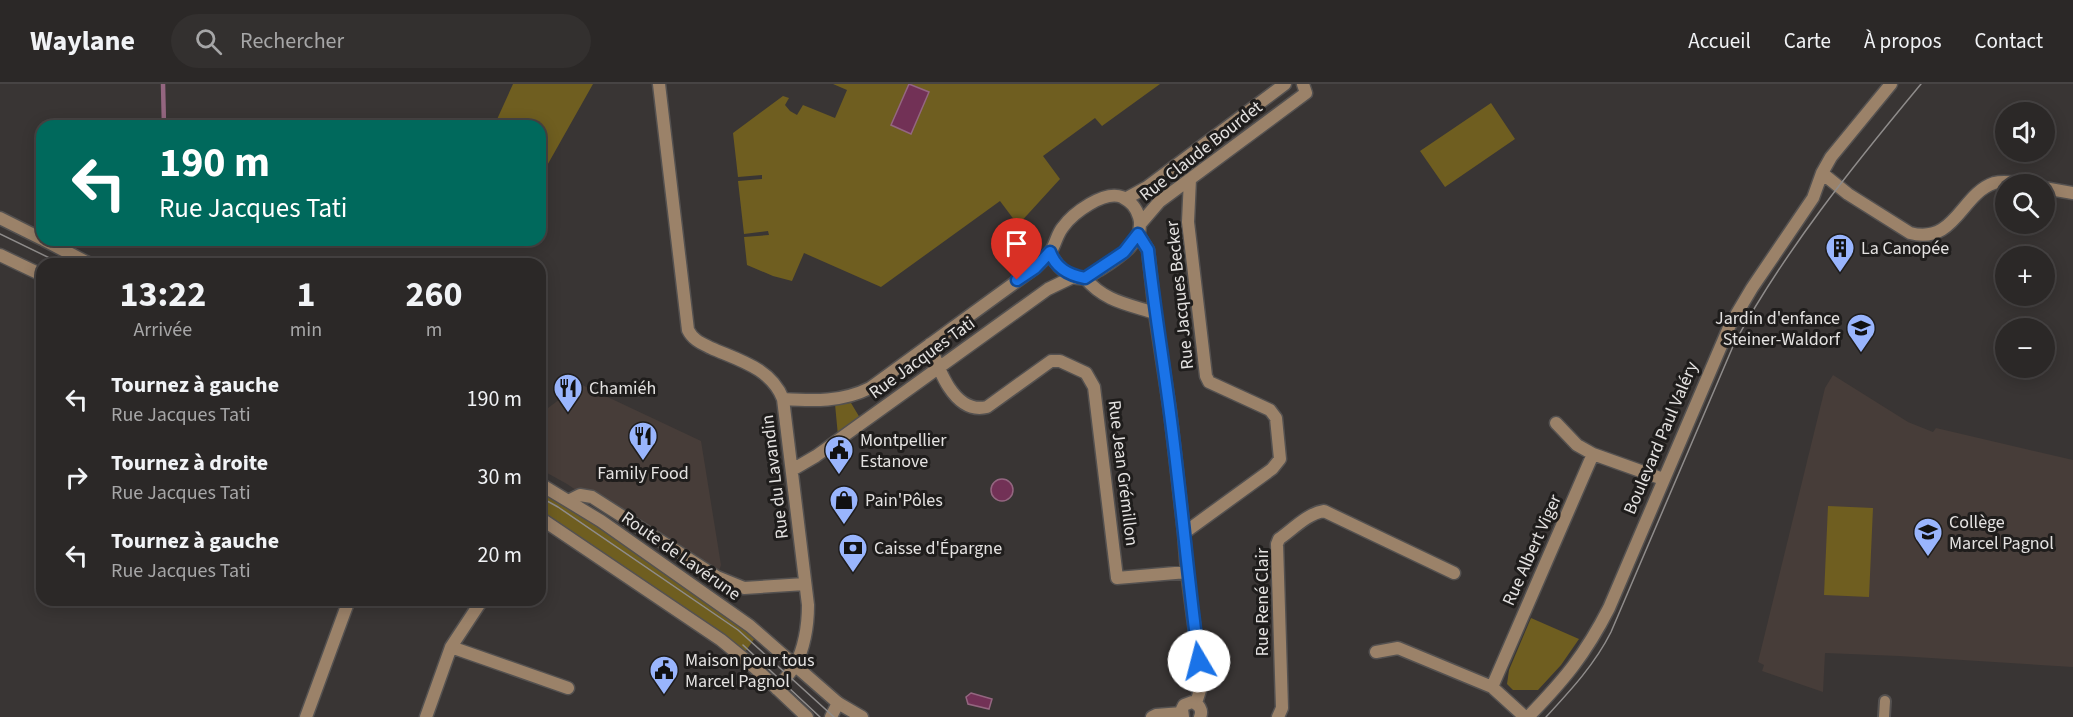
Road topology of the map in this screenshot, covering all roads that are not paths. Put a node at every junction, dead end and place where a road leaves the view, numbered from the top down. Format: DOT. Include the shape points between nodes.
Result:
graph roads {
  1 [pos="659,84"];
  2 [pos="1285,84"];
  3 [pos="1304,84"];
  4 [pos="1891,84"];
  5 [pos="1822,173"];
  6 [pos="1190,179"];
  7 [pos="1995,182"];
  8 [pos="2055,190"];
  9 [pos="2073,193"];
  10 [pos="1125,199"];
  11 [pos="0,218"];
  12 [pos="1140,229"];
  13 [pos="36,236"];
  14 [pos="55,246"];
  15 [pos="1050,252"];
  16 [pos="0,255"];
  17 [pos="78,258"];
  18 [pos="36,272"];
  19 [pos="1080,277"];
  20 [pos="1155,313"];
  21 [pos="930,344"];
  22 [pos="938,369"];
  23 [pos="783,399"];
  24 [pos="1556,423"];
  25 [pos="1593,454"];
  26 [pos="792,470"];
  27 [pos="1663,479"];
  28 [pos="546,487"];
  29 [pos="570,500"];
  30 [pos="546,522"];
  31 [pos="1184,533"];
  32 [pos="1187,572"];
  33 [pos="1454,573"];
  34 [pos="805,584"];
  35 [pos="348,606"];
  36 [pos="478,606"];
  37 [pos="451,646"];
  38 [pos="1376,652"];
  39 [pos="795,666"];
  40 [pos="1492,687"];
  41 [pos="568,688"];
  42 [pos="777,689"];
  43 [pos="1885,701"];
  44 [pos="838,703"];
  45 [pos="1196,704"];
  46 [pos="1182,715"];
  47 [pos="306,717"];
  48 [pos="426,717"];
  49 [pos="807,717"];
  50 [pos="831,717"];
  51 [pos="862,717"];
  52 [pos="1152,717"];
  53 [pos="1200,717"];
  54 [pos="1278,717"];
  55 [pos="1526,717"];
  56 [pos="1884,717"];
  1 -- 23 [label="street, Rue du Lavandin" via="688,330 697,341 760,370 772,380"];
  2 -- 10 [label="street, Rue Claude Bourdet" via="1147,187"];
  3 -- 6 [label="street, Rue Claude Bourdet" via="1306,93"];
  4 -- 5 [label="street, Boulevard Paul Valéry"];
  5 -- 7 [label="street" via="1848,194 1916,235 1947,227 1980,191"];
  5 -- 27 [label="street, Boulevard Paul Valéry" via="1813,198 1730,325"];
  6 -- 12 [label="street, Rue Claude Bourdet" via="1159,202"];
  6 -- 31 [label="street, Rue Jacques Becker" via="1188,222 1206,376 1209,382 1270,410 1276,418 1280,459 1272,469"];
  8 -- 9 [label="street"];
  10 -- 12 [label="street" via="1132,204"];
  10 -- 15 [label="street, Rue Jacques Tati" via="1111,196 1085,206 1063,226"];
  11 -- 13 [label="street"];
  12 -- 19 [label="street, Rue Jacques Tati" via="1124,252"];
  12 -- 20 [label="street" via="1148,250"];
  14 -- 17 [label="street"];
  15 -- 19 [label="street" via="1058,267"];
  15 -- 21 [label="street, Rue Jacques Tati" via="1035,268"];
  16 -- 18 [label="street"];
  19 -- 20 [label="street" via="1104,296"];
  19 -- 22 [label="street, Rue Jacques Tati" via="1048,289"];
  20 -- 31 [label="street"];
  21 -- 22 [label="street, Rue Jean Grémillon"];
  21 -- 23 [label="street, Rue Jacques Tati" via="855,396"];
  22 -- 26 [label="street, Rue Jacques Tati"];
  22 -- 32 [label="street, Rue Jean Grémillon" via="959,401 979,409 1051,361 1086,373 1094,387 1118,578"];
  23 -- 26 [label="street, Rue du Lavandin"];
  24 -- 25 [label="street" via="1572,441"];
  25 -- 27 [label="street"];
  25 -- 40 [label="street, Rue Albert Viger"];
  26 -- 34 [label="street, Rue du Lavandin"];
  27 -- 55 [label="street, Boulevard Paul Valéry" via="1595,635 1567,676"];
  28 -- 29 [label="street, Route de Lavérune"];
  29 -- 34 [label="street" via="580,495 592,497 717,578 744,588"];
  29 -- 39 [label="street, Route de Lavérune" via="750,626"];
  30 -- 42 [label="street" via="721,640"];
  31 -- 32 [label="street"];
  32 -- 45 [label="street" via="1202,684"];
  33 -- 54 [label="street, Rue René Clair" via="1324,511 1318,511 1279,539 1282,708"];
  34 -- 39 [label="street, Rue du Lavandin" via="808,625"];
  35 -- 47 [label="street"];
  36 -- 37 [label="street"];
  37 -- 41 [label="street"];
  37 -- 48 [label="street"];
  38 -- 40 [label="street" via="1398,648"];
  39 -- 42 [label="street"];
  39 -- 44 [label="street, Route de Lavérune"];
  40 -- 55 [label="street"];
  42 -- 49 [label="street"];
  43 -- 56 [label="street"];
  44 -- 50 [label="street"];
  44 -- 51 [label="street, Route de Lavérune"];
  45 -- 46 [label="street" via="1184,705"];
  45 -- 53 [label="street"];
  46 -- 52 [label="street"];
}
